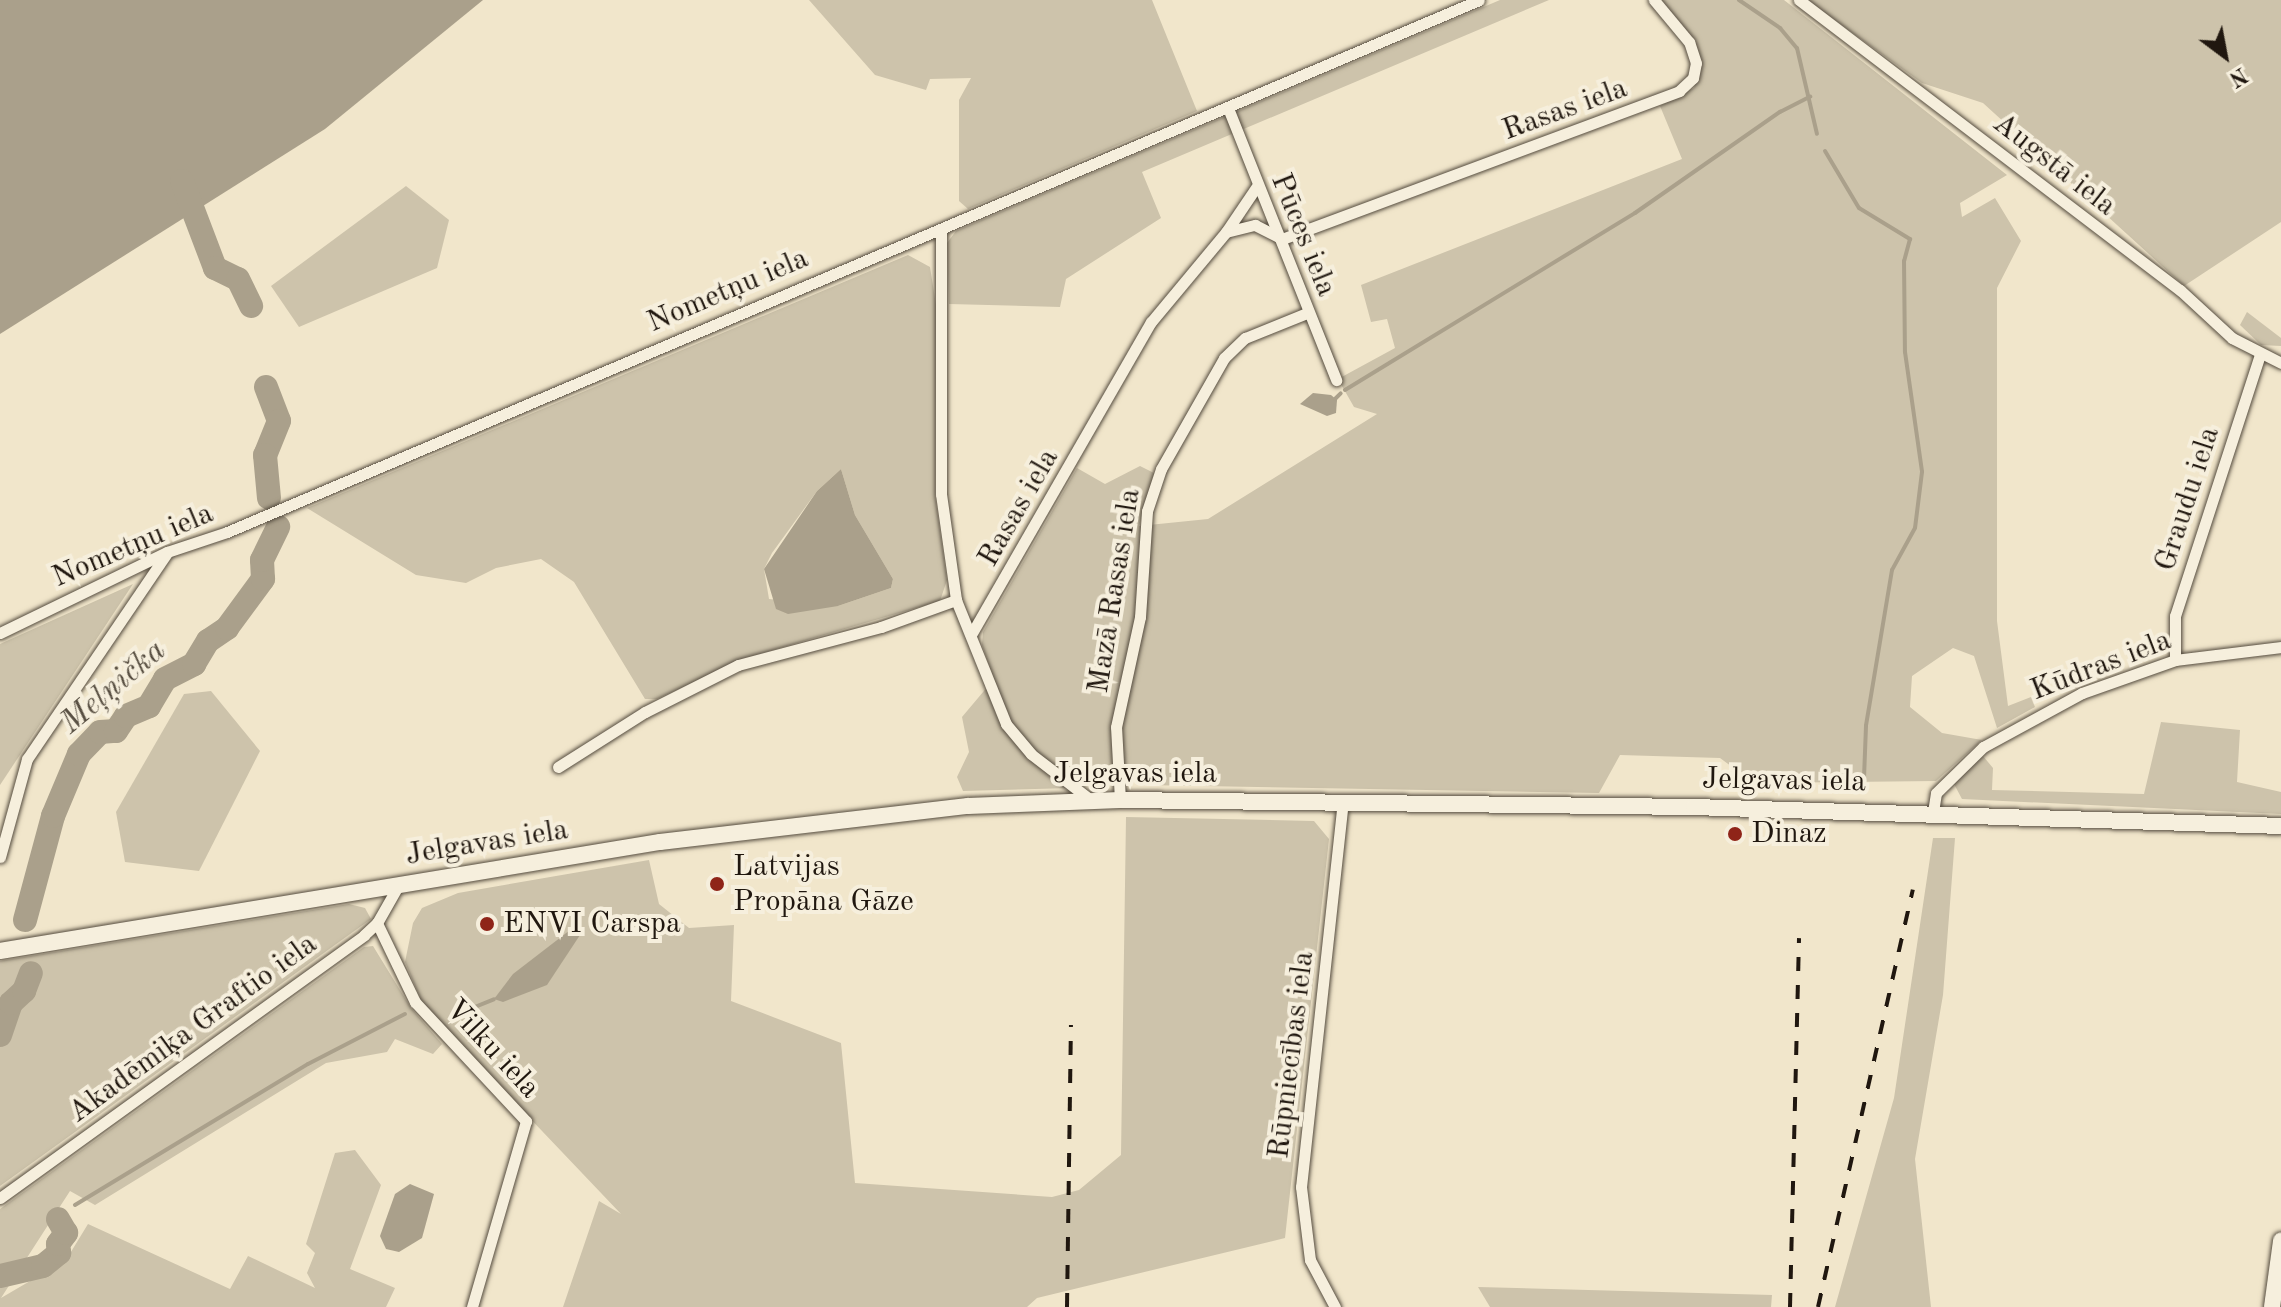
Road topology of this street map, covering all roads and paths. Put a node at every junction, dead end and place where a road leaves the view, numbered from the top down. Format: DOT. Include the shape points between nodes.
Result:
graph roads {
  1 [pos="1479,0"];
  2 [pos="1654,0"];
  3 [pos="1799,0"];
  4 [pos="1228,108"];
  5 [pos="1257,186"];
  6 [pos="941,229"];
  7 [pos="1226,232"];
  8 [pos="1282,239"];
  9 [pos="1307,313"];
  10 [pos="2260,354"];
  11 [pos="2281,363"];
  12 [pos="1336,380"];
  13 [pos="167,552"];
  14 [pos="956,600"];
  15 [pos="0,633"];
  16 [pos="972,633"];
  17 [pos="2281,647"];
  18 [pos="2175,660"];
  19 [pos="558,767"];
  20 [pos="1091,800"];
  21 [pos="1120,800"];
  22 [pos="1343,802"];
  23 [pos="1933,812"];
  24 [pos="2281,826"];
  25 [pos="0,857"];
  26 [pos="398,886"];
  27 [pos="377,923"];
  28 [pos="0,951"];
  29 [pos="0,1198"];
  30 [pos="2281,1241"];
  31 [pos="472,1307"];
  32 [pos="1335,1307"];
  33 [pos="2272,1307"];
  1 -- 4 [label="street, Nometņu iela"];
  2 -- 8 [label="street, Rasas iela" via="1683,33 1696,63 1693,78 1679,91"];
  3 -- 10 [label="street, Augstā iela" via="2180,290 2232,338"];
  4 -- 5 [label="street, Pūces iela"];
  4 -- 6 [label="street, Nometņu iela"];
  5 -- 7 [label="street, Rasas iela"];
  5 -- 8 [label="street, Pūces iela"];
  6 -- 13 [label="street, Nometņu iela"];
  6 -- 14 [label="street" via="941,494"];
  7 -- 8 [label="street" via="1255,225"];
  7 -- 16 [label="street, Rasas iela" via="1151,322"];
  8 -- 9 [label="street, Pūces iela"];
  9 -- 12 [label="street, Pūces iela"];
  9 -- 21 [label="street, Mazā Rasas iela" via="1245,338 1224,358 1161,469 1147,511 1140,617 1116,727"];
  10 -- 11 [label="street, Augstā iela"];
  10 -- 18 [label="street, Graudu iela" via="2175,616"];
  13 -- 15 [label="street, Nometņu iela"];
  13 -- 25 [label="street" via="27,759"];
  14 -- 16 [label="street"];
  14 -- 19 [label="street" via="881,627 738,665 645,712"];
  16 -- 20 [label="street" via="1006,724 1031,754"];
  17 -- 18 [label="street, Kūdras iela"];
  18 -- 23 [label="street, Kūdras iela" via="2082,693 1983,747 1936,793"];
  20 -- 21 [label="street, Jelgavas iela"];
  20 -- 26 [label="street, Jelgavas iela" via="827,820"];
  21 -- 22 [label="street, Jelgavas iela"];
  22 -- 23 [label="street, Jelgavas iela"];
  22 -- 32 [label="street, Rūpniecības iela" via="1301,1187 1310,1260"];
  23 -- 24 [label="street, Jelgavas iela"];
  26 -- 27 [label="street, Akadēmiķa Graftio iela"];
  26 -- 28 [label="street, Jelgavas iela"];
  27 -- 29 [label="street, Akadēmiķa Graftio iela"];
  27 -- 31 [label="street, Vilku iela" via="415,1002 526,1121"];
  30 -- 33 [label="street"];
}
